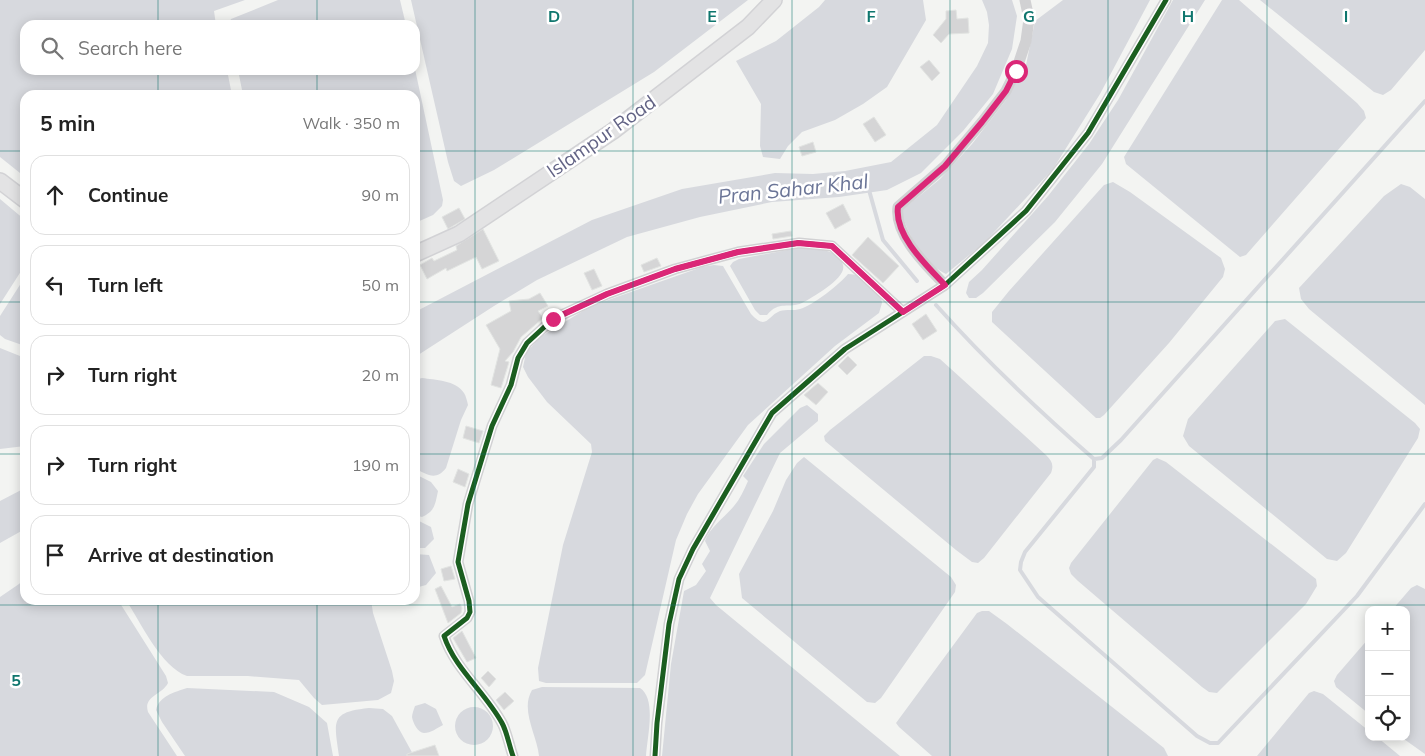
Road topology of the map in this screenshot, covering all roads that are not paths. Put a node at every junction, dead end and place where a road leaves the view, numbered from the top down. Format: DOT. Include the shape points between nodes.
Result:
graph roads {
  1 [pos="774,0"];
  2 [pos="1025,0"];
  3 [pos="1166,0"];
  4 [pos="0,181"];
  5 [pos="20,196"];
  6 [pos="420,252"];
  7 [pos="945,285"];
  8 [pos="903,312"];
  9 [pos="513,756"];
  10 [pos="654,756"];
  1 -- 6 [label="street, Islampur Road" via="748,27 613,131 458,234"];
  2 -- 7 [label="street" via="1029,19 1026,41 1006,91 945,166 898,207 897,216 916,254"];
  3 -- 7 [label="street" via="1088,133 1026,211"];
  4 -- 5 [label="street"];
  7 -- 8 [label="street"];
  8 -- 9 [label="street" via="832,246 798,243 738,252 684,266 607,294 553,319 527,343 492,426 468,504 458,562 470,612 444,636 459,665 503,724"];
  8 -- 10 [label="street" via="845,349 772,413 693,549 679,579 669,624"];
}
